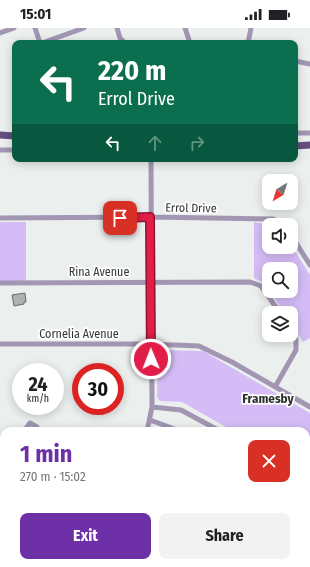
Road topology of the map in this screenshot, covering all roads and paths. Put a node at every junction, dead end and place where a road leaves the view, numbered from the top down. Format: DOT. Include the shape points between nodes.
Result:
graph roads {
  1 [pos="14,28"];
  2 [pos="35,28"];
  3 [pos="84,28"];
  4 [pos="117,28"];
  5 [pos="185,28"];
  6 [pos="251,28"];
  7 [pos="0,33"];
  8 [pos="40,40"];
  9 [pos="50,40"];
  10 [pos="122,40"];
  11 [pos="189,40"];
  12 [pos="249,40"];
  13 [pos="298,62"];
  14 [pos="310,64"];
  15 [pos="298,133"];
  16 [pos="310,134"];
  17 [pos="0,135"];
  18 [pos="12,136"];
  19 [pos="298,146"];
  20 [pos="310,146"];
  21 [pos="0,150"];
  22 [pos="12,150"];
  23 [pos="151,162"];
  24 [pos="150,217"];
  25 [pos="0,218"];
  26 [pos="262,219"];
  27 [pos="298,246"];
  28 [pos="310,264"];
  29 [pos="151,282"];
  30 [pos="0,283"];
  31 [pos="275,306"];
  32 [pos="296,342"];
  33 [pos="0,344"];
  34 [pos="150,344"];
  35 [pos="275,387"];
  36 [pos="152,407"];
  37 [pos="310,407"];
  38 [pos="150,420"];
  39 [pos="27,427"];
  40 [pos="37,427"];
  41 [pos="148,427"];
  42 [pos="169,427"];
  43 [pos="213,427"];
  1 -- 7 [label="street"];
  2 -- 8 [label="street"];
  3 -- 9 [label="street"];
  4 -- 10 [label="street"];
  5 -- 11 [label="street"];
  6 -- 12 [label="street"];
  13 -- 14 [label="street"];
  15 -- 16 [label="street"];
  17 -- 18 [label="main road"];
  19 -- 20 [label="main road"];
  21 -- 22 [label="street"];
  23 -- 24 [label="street"];
  24 -- 25 [label="street, Errol Drive"];
  24 -- 26 [label="street, Errol Drive"];
  24 -- 29 [label="street"];
  27 -- 28 [label="street"];
  29 -- 30 [label="street, Rina Avenue"];
  29 -- 31 [label="street, Rina Avenue" via="256,284 261,286"];
  29 -- 34 [label="street"];
  32 -- 35 [label="street" via="296,350"];
  33 -- 34 [label="street, Cornelia Avenue"];
  34 -- 35 [label="street, Cornelia Avenue" via="199,346"];
  34 -- 36 [label="street"];
  35 -- 37 [label="street, Cornelia Avenue"];
  36 -- 38 [label="street"];
  36 -- 43 [label="street" via="181,410"];
  38 -- 41 [label="street"];
  38 -- 42 [label="street"];
  39 -- 40 [label="street" via="30,423"];
}
